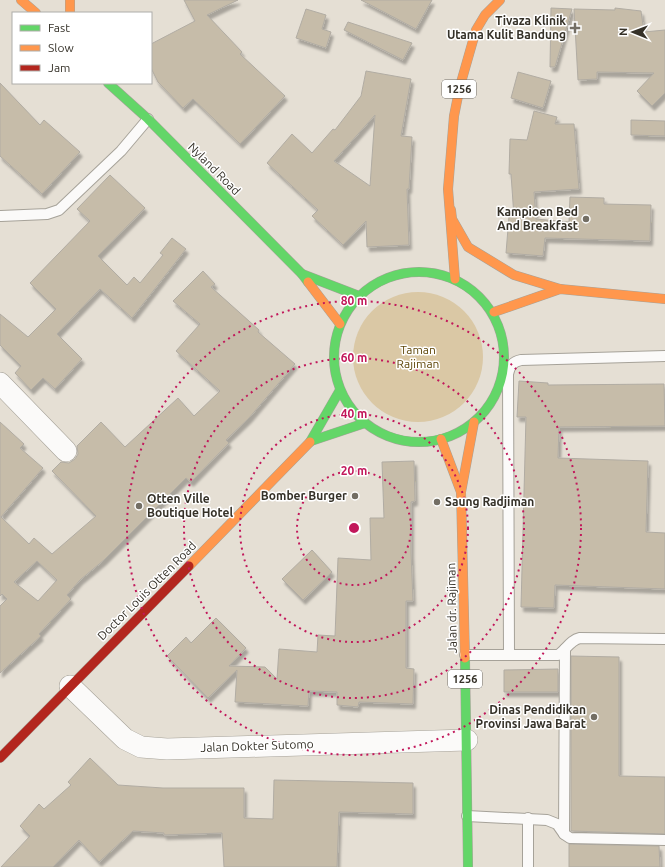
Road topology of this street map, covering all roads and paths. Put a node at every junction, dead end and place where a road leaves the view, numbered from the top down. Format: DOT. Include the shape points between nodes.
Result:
graph roads {
  1 [pos="21,0"];
  2 [pos="70,0"];
  3 [pos="500,0"];
  4 [pos="35,12"];
  5 [pos="70,12"];
  6 [pos="109,84"];
  7 [pos="148,119"];
  8 [pos="448,189"];
  9 [pos="1,216"];
  10 [pos="302,274"];
  11 [pos="455,279"];
  12 [pos="560,289"];
  13 [pos="359,296"];
  14 [pos="665,299"];
  15 [pos="494,312"];
  16 [pos="340,324"];
  17 [pos="665,356"];
  18 [pos="0,383"];
  19 [pos="340,390"];
  20 [pos="474,422"];
  21 [pos="365,423"];
  22 [pos="441,439"];
  23 [pos="311,441"];
  24 [pos="66,451"];
  25 [pos="461,492"];
  26 [pos="665,639"];
  27 [pos="565,649"];
  28 [pos="509,654"];
  29 [pos="465,655"];
  30 [pos="70,686"];
  31 [pos="467,740"];
  32 [pos="0,758"];
  33 [pos="467,816"];
  34 [pos="528,818"];
  35 [pos="564,834"];
  36 [pos="665,840"];
  37 [pos="468,867"];
  38 [pos="528,867"];
  1 -- 4 [label="main road"];
  2 -- 5 [label="main road"];
  3 -- 8 [label="main road, 1256" via="485,15 471,44 454,116"];
  6 -- 7 [label="main road, Nyland Road"];
  7 -- 9 [label="lane" via="121,151 59,210 47,214"];
  7 -- 10 [label="main road, Nyland Road"];
  8 -- 11 [label="main road, 1256"];
  8 -- 12 [label="main road" via="452,219 468,247 514,275"];
  10 -- 13 [label="main road, Nyland Road"];
  10 -- 16 [label="main road, Nyland Road"];
  11 -- 13 [label="main road" via="433,272 410,272 383,280"];
  11 -- 15 [label="main road" via="474,291"];
  12 -- 14 [label="main road"];
  12 -- 15 [label="main road"];
  13 -- 16 [label="main road"];
  15 -- 20 [label="main road" via="504,350 502,373 495,394 483,414"];
  16 -- 19 [label="main road" via="334,368"];
  17 -- 28 [label="lane" via="521,360 510,366"];
  18 -- 24 [label="street"];
  19 -- 21 [label="main road"];
  19 -- 23 [label="main road, Doctor Louis Otten Road"];
  20 -- 22 [label="main road"];
  20 -- 25 [label="main road, Jalan dr. Rajiman / 1256"];
  21 -- 22 [label="main road" via="382,434 401,441"];
  21 -- 23 [label="main road, Doctor Louis Otten Road"];
  22 -- 25 [label="main road, Jalan dr. Rajiman / 1256"];
  23 -- 30 [label="main road, Doctor Louis Otten Road"];
  25 -- 29 [label="main road, Jalan dr. Rajiman / 1256"];
  26 -- 27 [label="lane" via="580,638 572,641"];
  27 -- 28 [label="lane" via="558,655"];
  27 -- 35 [label="lane"];
  28 -- 29 [label="lane"];
  29 -- 31 [label="main road, Jalan dr. Rajiman / 1256"];
  30 -- 31 [label="street, Jalan Dokter Sutomo" via="126,739 141,746 167,749"];
  30 -- 32 [label="main road, Doctor Louis Otten Road"];
  31 -- 33 [label="main road, Jalan dr. Rajiman / 1256"];
  33 -- 34 [label="lane"];
  33 -- 37 [label="main road, Jalan dr. Rajiman / 1256"];
  34 -- 35 [label="lane" via="547,820 556,824"];
  34 -- 38 [label="lane"];
  35 -- 36 [label="lane" via="570,838 582,839"];
}
